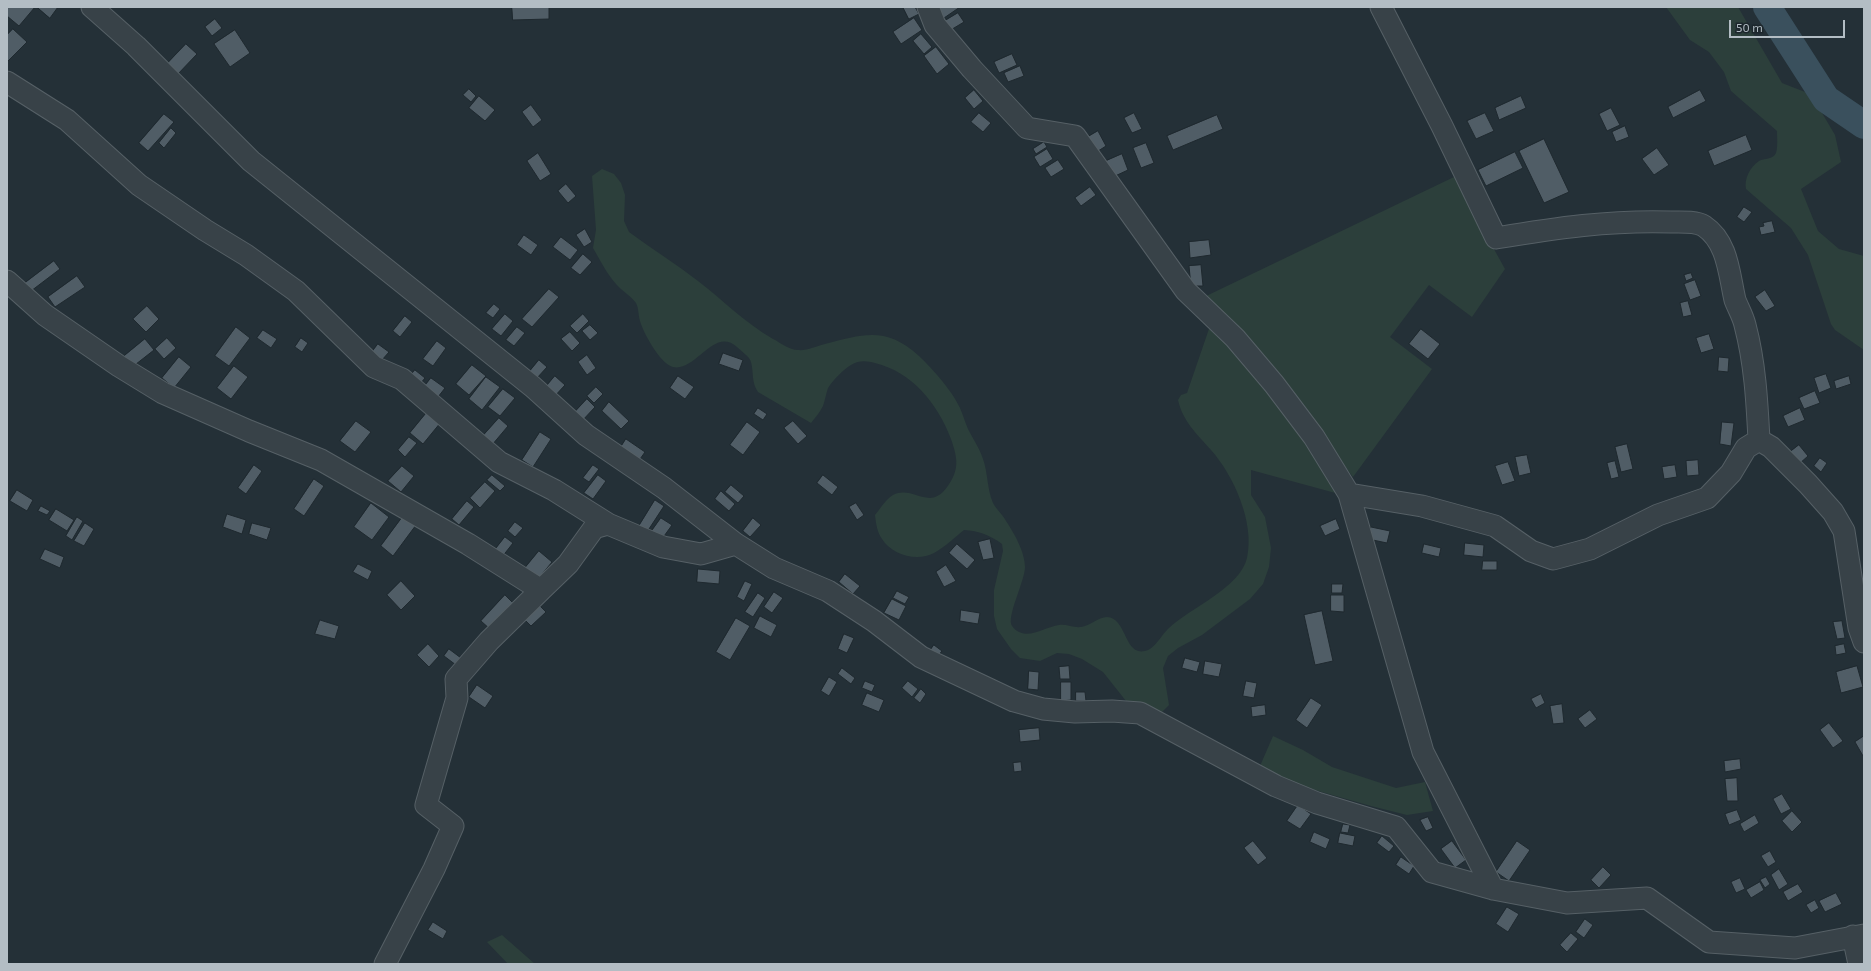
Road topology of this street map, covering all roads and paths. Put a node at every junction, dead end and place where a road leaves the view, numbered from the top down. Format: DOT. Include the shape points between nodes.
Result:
graph roads {
  1 [pos="92,7"];
  2 [pos="928,7"];
  3 [pos="1381,7"];
  4 [pos="7,82"];
  5 [pos="7,281"];
  6 [pos="1759,440"];
  7 [pos="1349,494"];
  8 [pos="608,524"];
  9 [pos="736,544"];
  10 [pos="541,590"];
  11 [pos="1864,642"];
  12 [pos="1493,889"];
  13 [pos="1858,935"];
  14 [pos="384,964"];
  15 [pos="1859,964"];
  1 -- 9 [label="street" via="136,46 251,161 533,387 586,435 664,488"];
  2 -- 7 [label="street" via="935,25 1027,128 1075,136 1186,291 1235,338 1310,431"];
  3 -- 6 [label="street" via="1496,238 1586,224 1685,222 1703,226 1721,244 1736,301 1745,324 1756,383"];
  4 -- 8 [label="street" via="67,120 139,185 296,291 374,367 402,379 499,462 554,490"];
  5 -- 10 [label="street" via="51,319 119,366 163,392 321,460 468,544"];
  6 -- 7 [label="street" via="1746,448 1731,473 1706,498 1658,515 1590,549 1554,559 1531,551 1495,526 1422,506"];
  6 -- 11 [label="street" via="1771,447 1808,484 1833,512 1844,531 1858,628"];
  7 -- 12 [label="street" via="1423,752"];
  8 -- 9 [label="street" via="663,547 701,554"];
  8 -- 10 [label="street" via="594,528 568,564"];
  9 -- 12 [label="street" via="774,568 828,592 874,621 921,657 1014,701 1043,709 1140,713 1276,786 1317,803 1396,827 1432,872"];
  10 -- 14 [label="street" via="489,640 456,679 457,698 426,805 453,826 434,869"];
  12 -- 13 [label="street" via="1567,903 1647,898 1709,942 1795,948"];
  13 -- 15 [label="street"];
}
